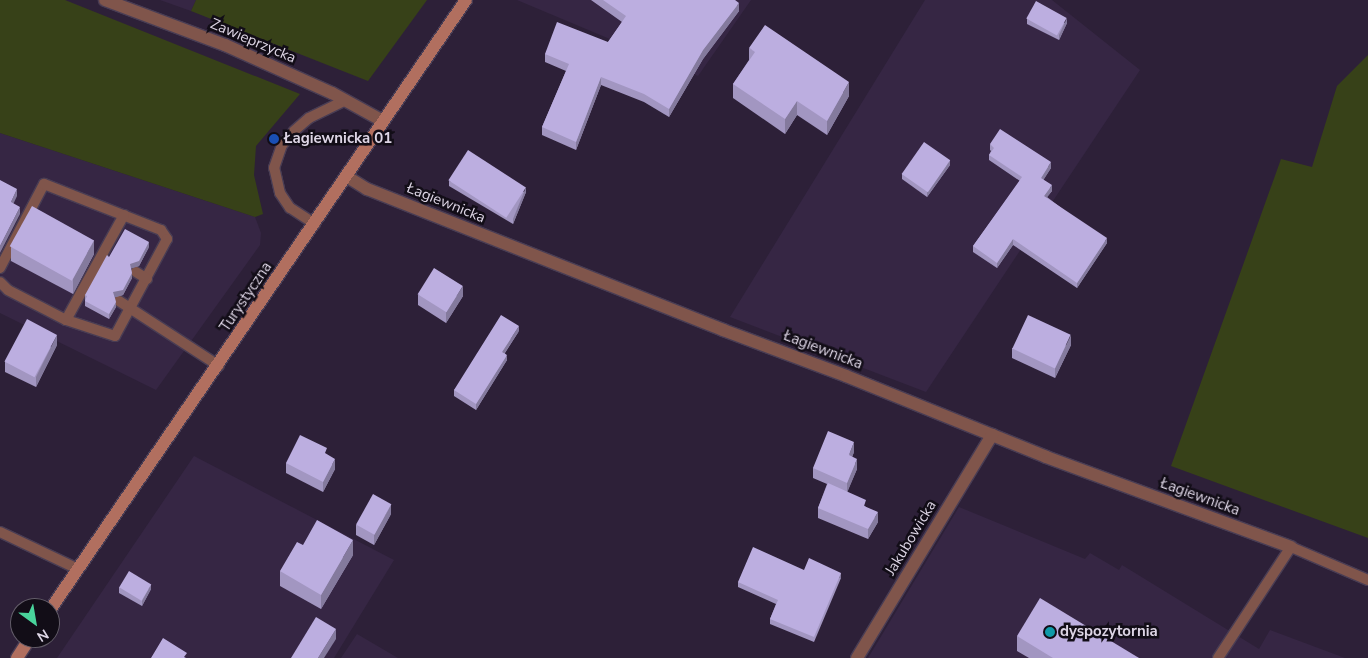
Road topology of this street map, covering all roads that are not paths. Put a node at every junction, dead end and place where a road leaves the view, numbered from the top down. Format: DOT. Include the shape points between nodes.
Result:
graph roads {
  1 [pos="105,0"];
  2 [pos="466,0"];
  3 [pos="346,100"];
  4 [pos="383,121"];
  5 [pos="346,176"];
  6 [pos="124,216"];
  7 [pos="315,224"];
  8 [pos="0,268"];
  9 [pos="136,272"];
  10 [pos="147,278"];
  11 [pos="0,282"];
  12 [pos="119,301"];
  13 [pos="131,308"];
  14 [pos="66,320"];
  15 [pos="219,366"];
  16 [pos="992,435"];
  17 [pos="0,532"];
  18 [pos="1291,547"];
  19 [pos="78,569"];
  20 [pos="1368,580"];
  21 [pos="58,598"];
  22 [pos="857,658"];
  23 [pos="1218,658"];
  1 -- 3 [label="street, Zawieprzycka" via="225,45"];
  2 -- 4 [label="main road, Turystyczna"];
  3 -- 4 [label="street, Zawieprzycka"];
  3 -- 7 [label="lane" via="309,118 294,131 282,145 274,168 280,193 290,208"];
  4 -- 5 [label="main road, Turystyczna"];
  5 -- 7 [label="main road, Turystyczna"];
  5 -- 16 [label="street, Łagiewnicka" via="367,189"];
  6 -- 8 [label="lane" via="44,184"];
  6 -- 10 [label="lane" via="161,230 167,239"];
  6 -- 14 [label="lane" via="91,286"];
  7 -- 15 [label="main road, Turystyczna"];
  9 -- 10 [label="lane"];
  10 -- 13 [label="lane"];
  11 -- 14 [label="lane" via="8,290"];
  12 -- 13 [label="lane"];
  13 -- 14 [label="lane" via="115,336"];
  13 -- 15 [label="lane"];
  15 -- 19 [label="main road, Turystyczna"];
  16 -- 18 [label="street, Łagiewnicka"];
  16 -- 22 [label="street, Jakubowicka"];
  17 -- 19 [label="lane"];
  18 -- 20 [label="lane"];
  18 -- 23 [label="lane"];
  19 -- 21 [label="main road, Turystyczna"];
}
